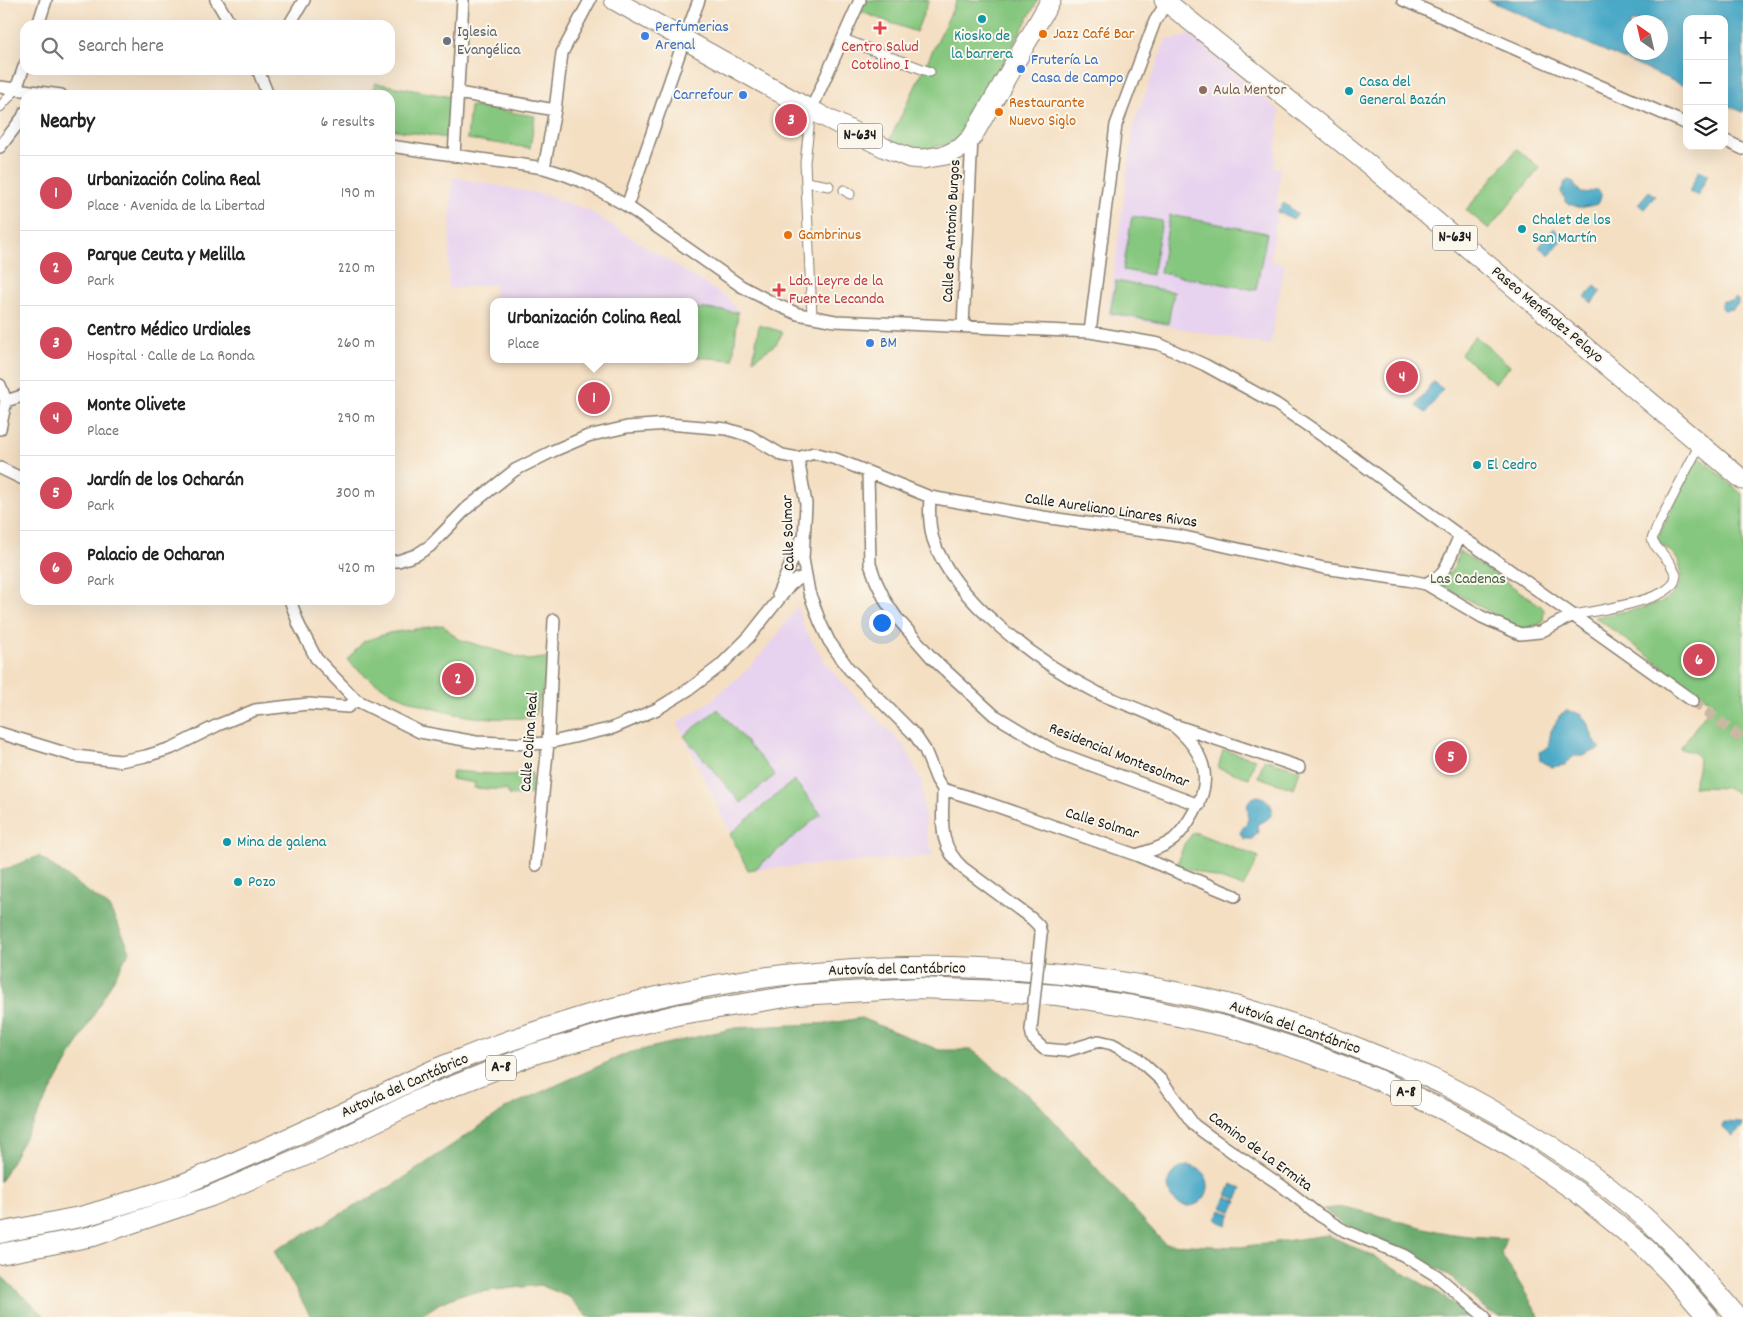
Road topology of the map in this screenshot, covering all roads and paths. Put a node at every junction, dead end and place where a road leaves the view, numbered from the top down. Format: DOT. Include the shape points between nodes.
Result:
graph roads {
  1 [pos="46,0"];
  2 [pos="216,0"];
  3 [pos="304,0"];
  4 [pos="463,0"];
  5 [pos="590,0"];
  6 [pos="614,0"];
  7 [pos="699,0"];
  8 [pos="1051,0"];
  9 [pos="1404,0"];
  10 [pos="857,1"];
  11 [pos="1166,1"];
  12 [pos="40,20"];
  13 [pos="228,20"];
  14 [pos="292,20"];
  15 [pos="843,39"];
  16 [pos="684,40"];
  17 [pos="930,72"];
  18 [pos="21,75"];
  19 [pos="261,75"];
  20 [pos="0,87"];
  21 [pos="16,89"];
  22 [pos="20,90"];
  23 [pos="266,90"];
  24 [pos="458,93"];
  25 [pos="0,107"];
  26 [pos="555,110"];
  27 [pos="811,110"];
  28 [pos="20,121"];
  29 [pos="1683,122"];
  30 [pos="972,137"];
  31 [pos="1728,142"];
  32 [pos="0,147"];
  33 [pos="395,147"];
  34 [pos="1743,149"];
  35 [pos="454,156"];
  36 [pos="544,168"];
  37 [pos="806,182"];
  38 [pos="829,186"];
  39 [pos="627,206"];
  40 [pos="812,316"];
  41 [pos="964,326"];
  42 [pos="1090,332"];
  43 [pos="0,384"];
  44 [pos="20,397"];
  45 [pos="6,401"];
  46 [pos="0,428"];
  47 [pos="1700,444"];
  48 [pos="798,458"];
  49 [pos="0,468"];
  50 [pos="868,473"];
  51 [pos="20,478"];
  52 [pos="1743,480"];
  53 [pos="930,497"];
  54 [pos="805,532"];
  55 [pos="1460,536"];
  56 [pos="395,561"];
  57 [pos="806,576"];
  58 [pos="1426,584"];
  59 [pos="292,605"];
  60 [pos="772,607"];
  61 [pos="1573,615"];
  62 [pos="554,620"];
  63 [pos="356,700"];
  64 [pos="1693,701"];
  65 [pos="1173,725"];
  66 [pos="0,733"];
  67 [pos="548,743"];
  68 [pos="1299,767"];
  69 [pos="943,790"];
  70 [pos="1199,805"];
  71 [pos="1136,855"];
  72 [pos="536,866"];
  73 [pos="1235,896"];
  74 [pos="0,1233"];
  75 [pos="0,1254"];
  76 [pos="1484,1317"];
  77 [pos="1708,1317"];
  78 [pos="1737,1317"];
  1 -- 12 [label="street"];
  2 -- 13 [label="street"];
  3 -- 14 [label="street"];
  4 -- 24 [label="street"];
  5 -- 26 [label="street" via="562,53"];
  6 -- 16 [label="highway, N-634"];
  7 -- 16 [label="street"];
  8 -- 30 [label="highway, N-634"];
  9 -- 29 [label="street"];
  10 -- 15 [label="street"];
  11 -- 42 [label="street" via="1155,21 1116,124"];
  11 -- 47 [label="highway, Paseo Menéndez Pelayo / N-634" via="1356,154"];
  15 -- 17 [label="street"];
  15 -- 27 [label="street"];
  16 -- 27 [label="highway, N-634"];
  16 -- 39 [label="street"];
  18 -- 21 [label="street"];
  19 -- 23 [label="street"];
  20 -- 21 [label="street"];
  21 -- 22 [label="street"];
  21 -- 25 [label="street"];
  24 -- 26 [label="street"];
  24 -- 35 [label="street"];
  26 -- 36 [label="street"];
  27 -- 30 [label="highway, N-634" via="910,158 946,155 962,148"];
  27 -- 37 [label="street"];
  28 -- 32 [label="street"];
  30 -- 41 [label="street, Calle de Antonio Burgos"];
  31 -- 34 [label="street"];
  33 -- 35 [label="street"];
  35 -- 36 [label="street"];
  36 -- 39 [label="street" via="588,184"];
  37 -- 38 [label="street"];
  37 -- 40 [label="street"];
  39 -- 40 [label="street" via="741,286 798,314"];
  40 -- 41 [label="street" via="835,321"];
  41 -- 42 [label="street"];
  42 -- 55 [label="street" via="1159,344 1236,381 1276,404"];
  43 -- 45 [label="street"];
  44 -- 45 [label="street"];
  45 -- 46 [label="street"];
  47 -- 52 [label="highway, Paseo Menéndez Pelayo / N-634"];
  47 -- 61 [label="street" via="1652,539 1670,563 1676,575 1674,582 1656,596"];
  48 -- 50 [label="street, Calle Aureliano Linares Rivas" via="814,453"];
  48 -- 54 [label="street, Calle Solmar" via="806,504"];
  48 -- 56 [label="street" via="782,455 750,436 718,428 627,427 588,436 515,470 467,508 430,546 416,555"];
  49 -- 51 [label="street"];
  50 -- 53 [label="street, Calle Aureliano Linares Rivas"];
  50 -- 70 [label="street, Residencial Montesolmar" via="870,564 886,602 932,658 994,715 1056,752"];
  53 -- 58 [label="street, Calle Aureliano Linares Rivas" via="1180,536 1324,568"];
  53 -- 65 [label="street, Calle Solmar" via="929,519 947,568 960,587 1007,633 1029,652 1078,683"];
  54 -- 57 [label="street, Calle Solmar" via="803,559"];
  54 -- 60 [label="street"];
  55 -- 58 [label="street" via="1440,575"];
  55 -- 61 [label="street"];
  57 -- 60 [label="street" via="790,585"];
  57 -- 69 [label="street, Calle Solmar" via="809,592 829,641 849,669 915,735"];
  58 -- 61 [label="street, Calle Aureliano Linares Rivas" via="1482,617 1520,634 1540,632"];
  59 -- 63 [label="street" via="316,658"];
  60 -- 67 [label="street" via="749,637 720,666 657,710 613,728"];
  61 -- 64 [label="street"];
  62 -- 67 [label="street, Calle Colina Real"];
  63 -- 66 [label="street" via="348,707 308,704 255,710 172,748 120,761 75,756"];
  63 -- 67 [label="street" via="420,732 476,742"];
  65 -- 68 [label="street"];
  65 -- 70 [label="street, Calle Solmar" via="1190,742 1203,763 1206,783"];
  67 -- 72 [label="street, Calle Colina Real"];
  69 -- 71 [label="street, Calle Solmar"];
  69 -- 76 [label="street, Camino de La Ermita, bridge" via="942,830 954,860 1039,926 1033,1039 1044,1049 1066,1050 1099,1041 1136,1057 1162,1081 1194,1125 1319,1215 1345,1231 1403,1255 1436,1276"];
  70 -- 71 [label="street, Calle Solmar" via="1174,839"];
  71 -- 73 [label="street"];
  74 -- 78 [label="highway, Autovía del Cantábrico / A-8" via="88,1215 179,1185 440,1067 624,1005 675,993 798,973 918,967 1004,968 1119,983 1218,1002 1290,1023 1439,1082 1514,1122 1618,1196 1684,1255"];
  75 -- 77 [label="highway, Autovía del Cantábrico / A-8" via="92,1236 211,1196 318,1150 423,1098 534,1054 612,1031 680,1014 798,995 918,988 1001,990 1133,1006 1233,1028 1304,1051 1426,1102 1513,1148 1577,1192 1642,1246"];
}
